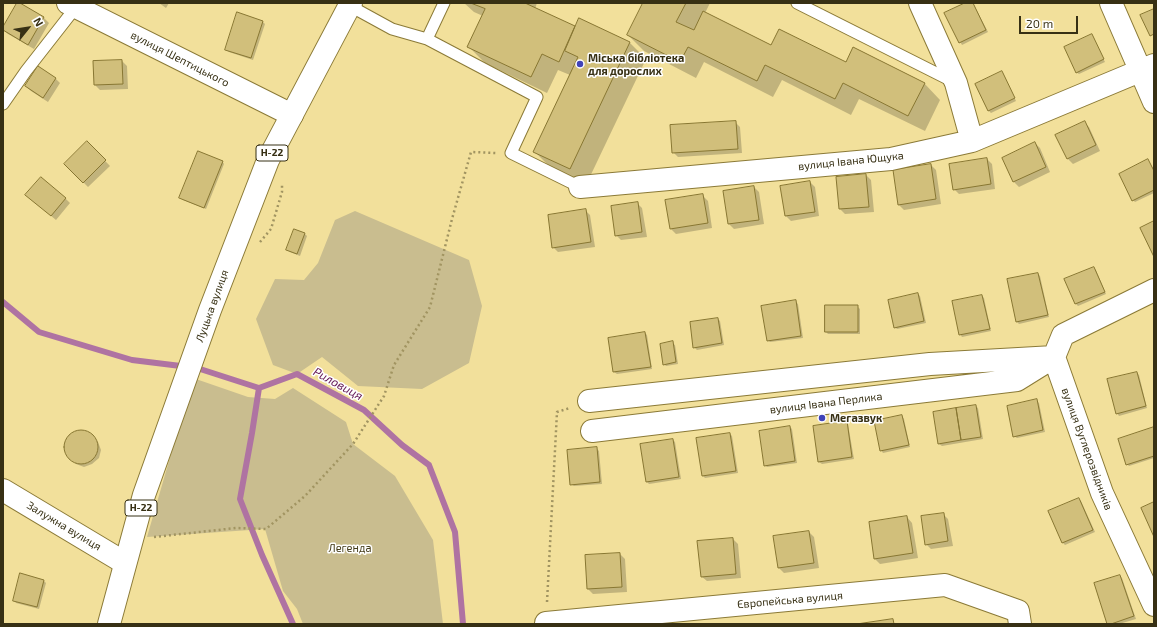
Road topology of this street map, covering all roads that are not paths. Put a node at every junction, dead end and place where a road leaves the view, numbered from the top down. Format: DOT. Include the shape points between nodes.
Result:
graph roads {
  1 [pos="444,3"];
  2 [pos="797,3"];
  3 [pos="920,3"];
  4 [pos="1111,3"];
  5 [pos="351,4"];
  6 [pos="77,6"];
  7 [pos="427,39"];
  8 [pos="1147,68"];
  9 [pos="956,83"];
  10 [pos="1154,102"];
  11 [pos="3,104"];
  12 [pos="292,115"];
  13 [pos="972,141"];
  14 [pos="580,187"];
  15 [pos="1154,290"];
  16 [pos="1054,357"];
  17 [pos="589,401"];
  18 [pos="592,431"];
  19 [pos="3,490"];
  20 [pos="125,563"];
  21 [pos="1154,605"];
  22 [pos="546,623"];
  23 [pos="109,624"];
  24 [pos="1020,624"];
  1 -- 7 [label="lane"];
  2 -- 9 [label="lane"];
  3 -- 9 [label="street"];
  4 -- 8 [label="street"];
  5 -- 7 [label="lane" via="392,29"];
  5 -- 12 [label="street, Луцька вулиця / Н-22"];
  6 -- 11 [label="lane"];
  6 -- 12 [label="street, вулиця Шептицького"];
  7 -- 14 [label="lane" via="537,97 511,153"];
  8 -- 10 [label="street"];
  8 -- 13 [label="street, вулиця Івана Ющука"];
  9 -- 13 [label="street"];
  12 -- 20 [label="street, Луцька вулиця / Н-22" via="268,160 210,310 144,495"];
  13 -- 14 [label="street, вулиця Івана Ющука" via="891,159"];
  15 -- 16 [label="street" via="1063,335"];
  16 -- 17 [label="street" via="930,364"];
  16 -- 18 [label="street, вулиця Івана Перлика" via="1017,380"];
  16 -- 21 [label="street, вулиця Вуглерозвідників" via="1102,493"];
  19 -- 20 [label="street, Залужна вулиця"];
  20 -- 23 [label="street, Луцька вулиця / Н-22"];
  22 -- 24 [label="street, Європейська вулиця" via="945,585 1018,611"];
}
